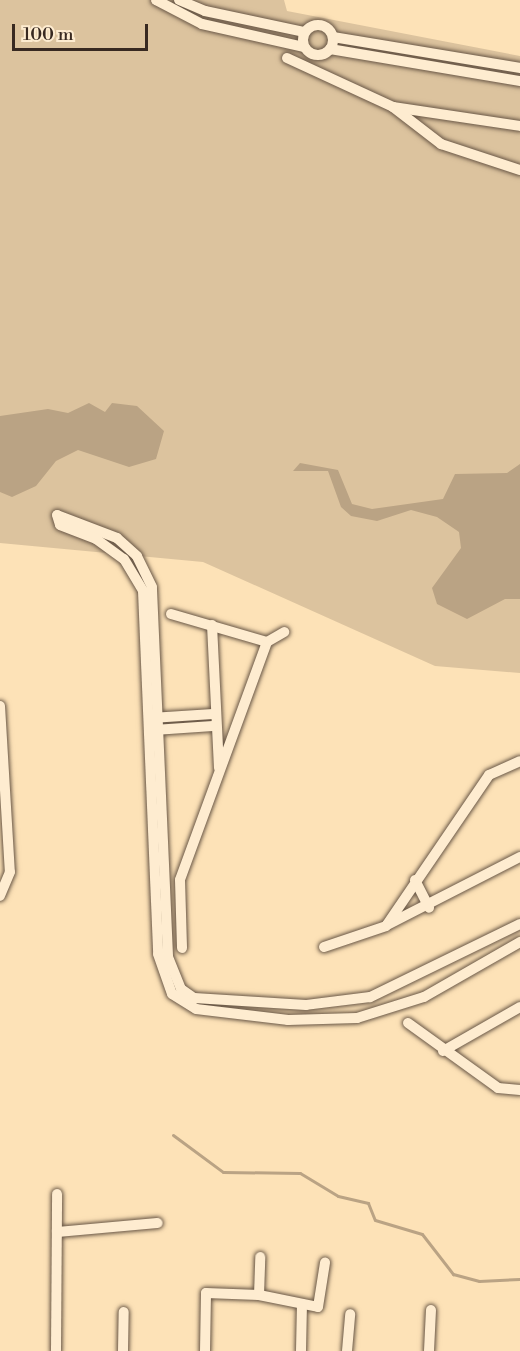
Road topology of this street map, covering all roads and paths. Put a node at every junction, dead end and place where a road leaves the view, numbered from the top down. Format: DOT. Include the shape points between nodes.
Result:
graph roads {
  1 [pos="156,0"];
  2 [pos="179,0"];
  3 [pos="205,11"];
  4 [pos="202,24"];
  5 [pos="305,32"];
  6 [pos="333,37"];
  7 [pos="304,47"];
  8 [pos="330,49"];
  9 [pos="287,58"];
  10 [pos="520,68"];
  11 [pos="520,81"];
  12 [pos="393,107"];
  13 [pos="520,126"];
  14 [pos="520,170"];
  15 [pos="171,615"];
  16 [pos="212,625"];
  17 [pos="284,632"];
  18 [pos="267,642"];
  19 [pos="0,706"];
  20 [pos="213,714"];
  21 [pos="154,717"];
  22 [pos="213,726"];
  23 [pos="155,730"];
  24 [pos="520,760"];
  25 [pos="219,768"];
  26 [pos="158,829"];
  27 [pos="520,857"];
  28 [pos="415,880"];
  29 [pos="0,896"];
  30 [pos="429,908"];
  31 [pos="520,924"];
  32 [pos="386,926"];
  33 [pos="520,942"];
  34 [pos="324,946"];
  35 [pos="182,948"];
  36 [pos="241,997"];
  37 [pos="520,1007"];
  38 [pos="240,1012"];
  39 [pos="408,1023"];
  40 [pos="443,1051"];
  41 [pos="520,1090"];
  42 [pos="57,1194"];
  43 [pos="158,1223"];
  44 [pos="57,1232"];
  45 [pos="260,1257"];
  46 [pos="325,1263"];
  47 [pos="259,1295"];
  48 [pos="302,1305"];
  49 [pos="431,1310"];
  50 [pos="124,1312"];
  51 [pos="350,1314"];
  52 [pos="56,1351"];
  53 [pos="123,1351"];
  54 [pos="206,1351"];
  55 [pos="302,1351"];
  56 [pos="347,1351"];
  57 [pos="429,1351"];
  1 -- 4 [label="street"];
  2 -- 3 [label="street"];
  3 -- 4 [label="street"];
  3 -- 5 [label="street"];
  4 -- 7 [label="street"];
  5 -- 6 [label="street" via="321,24"];
  5 -- 7 [label="street"];
  6 -- 8 [label="street"];
  6 -- 10 [label="street"];
  7 -- 8 [label="street" via="316,55"];
  8 -- 11 [label="street"];
  9 -- 12 [label="street"];
  12 -- 13 [label="street"];
  12 -- 14 [label="street" via="441,144"];
  15 -- 16 [label="street"];
  16 -- 18 [label="street"];
  16 -- 20 [label="street"];
  17 -- 18 [label="street"];
  18 -- 25 [label="street"];
  19 -- 29 [label="street" via="10,861"];
  20 -- 21 [label="street"];
  20 -- 22 [label="street"];
  21 -- 21 [label="street" via="140,581 112,549 60,525 57,515 117,538 148,576 154,596"];
  21 -- 23 [label="street"];
  22 -- 23 [label="street"];
  22 -- 25 [label="street"];
  23 -- 26 [label="street"];
  24 -- 28 [label="street" via="489,776"];
  25 -- 35 [label="street" via="180,880"];
  26 -- 36 [label="street" via="171,975 194,998"];
  26 -- 38 [label="street" via="158,954 166,985 188,1007"];
  27 -- 30 [label="street"];
  28 -- 30 [label="street"];
  28 -- 32 [label="street"];
  30 -- 32 [label="street"];
  31 -- 36 [label="street" via="370,997 306,1005"];
  32 -- 34 [label="street"];
  33 -- 38 [label="street" via="440,989 385,1012 333,1021"];
  36 -- 38 [label="street"];
  37 -- 40 [label="street"];
  39 -- 40 [label="street"];
  40 -- 41 [label="street" via="498,1088"];
  42 -- 44 [label="street"];
  43 -- 44 [label="street"];
  44 -- 52 [label="street"];
  45 -- 47 [label="street"];
  46 -- 48 [label="street" via="322,1301 318,1306"];
  47 -- 48 [label="street"];
  47 -- 54 [label="street" via="206,1293"];
  48 -- 55 [label="street"];
  49 -- 57 [label="street"];
  50 -- 53 [label="street"];
  51 -- 56 [label="street"];
}
